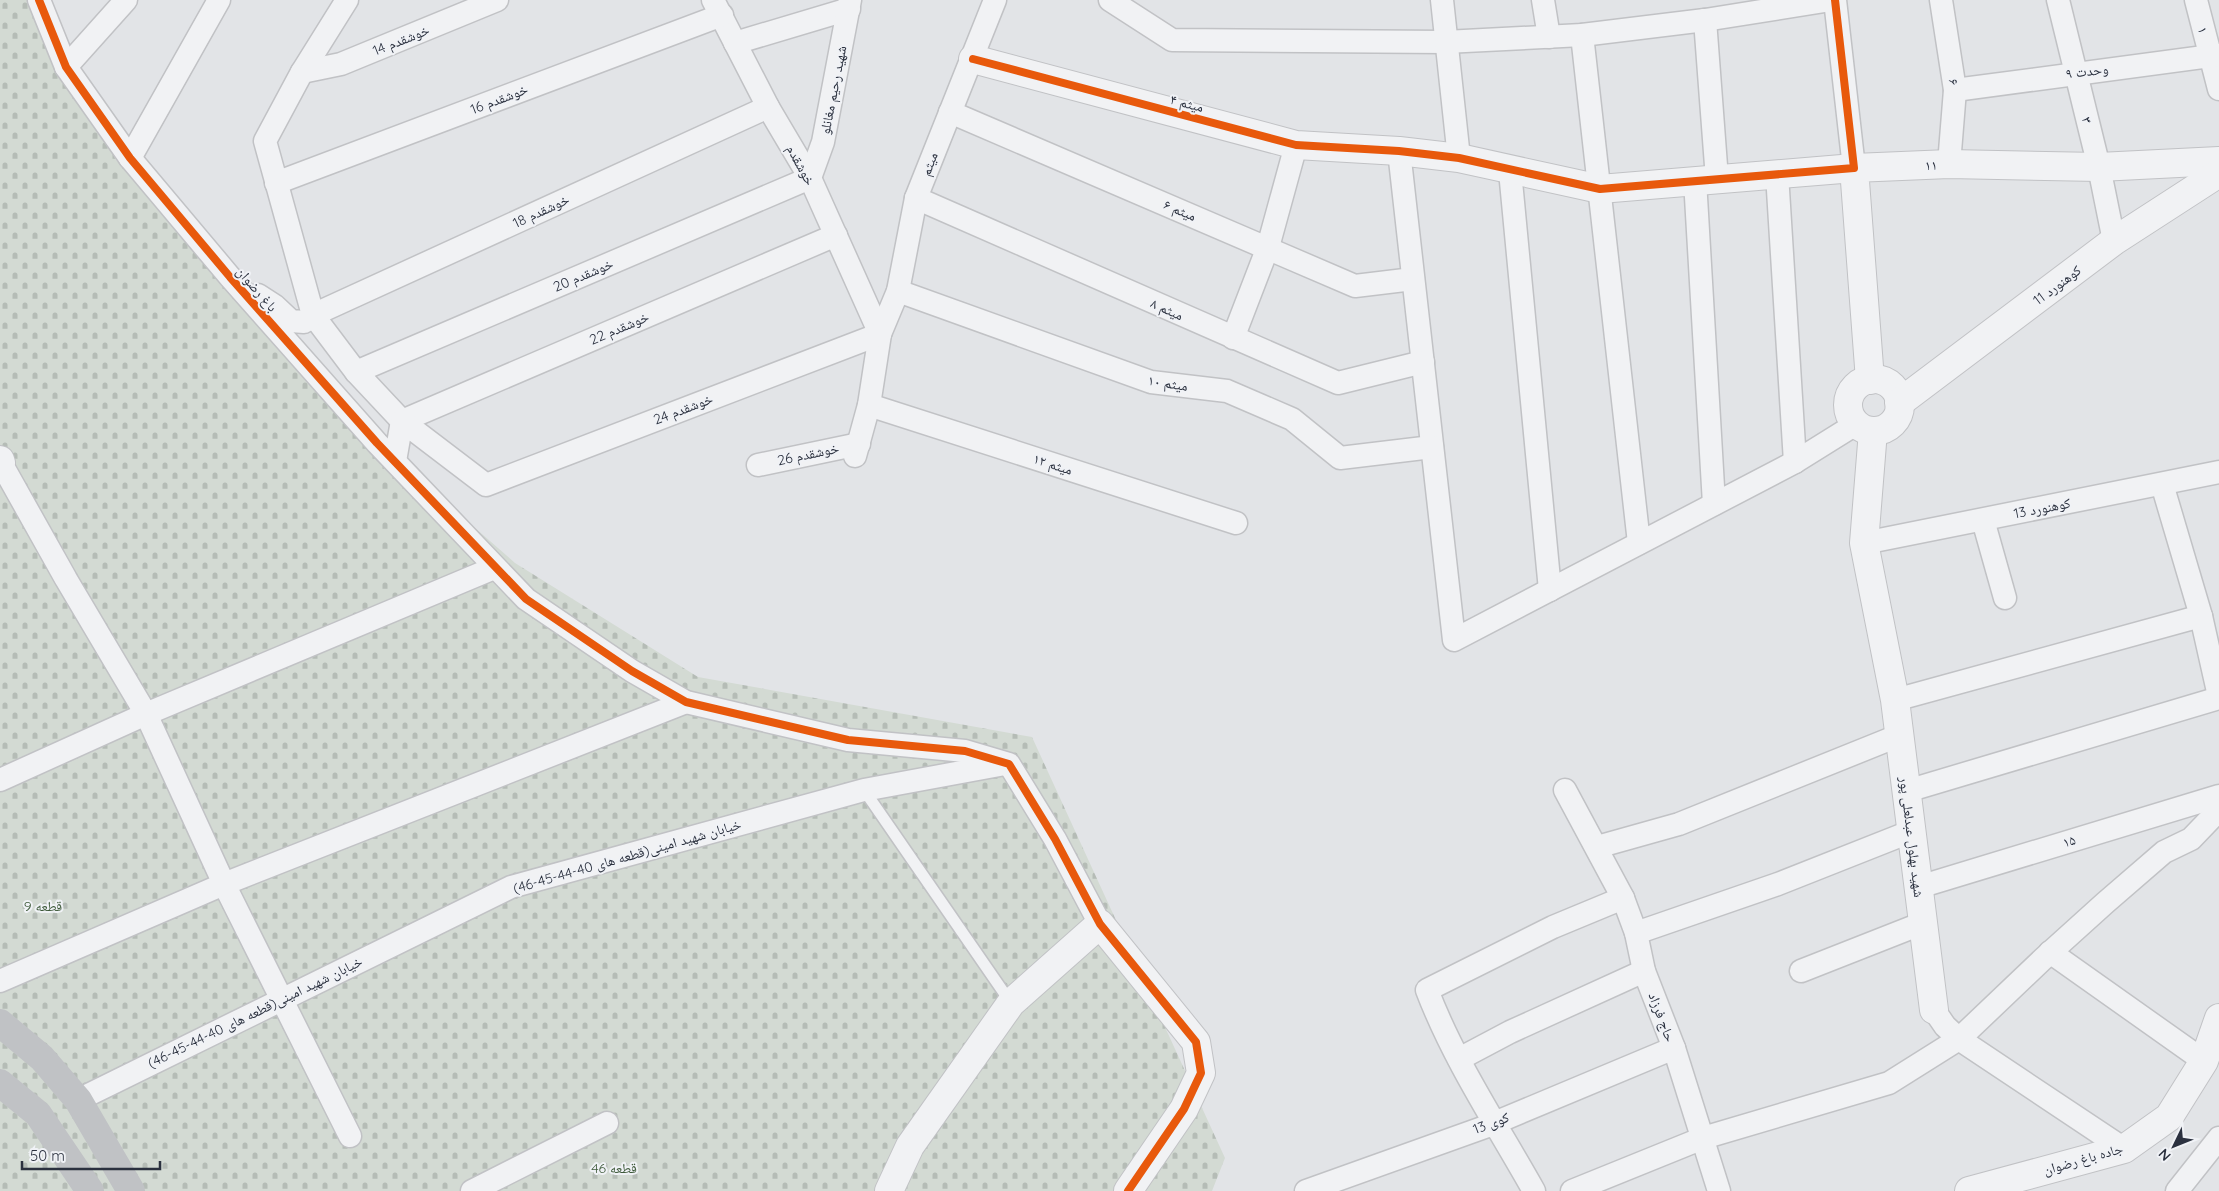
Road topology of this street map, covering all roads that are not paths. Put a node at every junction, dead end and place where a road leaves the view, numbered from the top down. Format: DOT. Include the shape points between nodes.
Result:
graph roads {
  1 [pos="39,0"];
  2 [pos="126,0"];
  3 [pos="219,0"];
  4 [pos="347,0"];
  5 [pos="497,0"];
  6 [pos="995,0"];
  7 [pos="1112,0"];
  8 [pos="1442,0"];
  9 [pos="1543,0"];
  10 [pos="1833,0"];
  11 [pos="1941,0"];
  12 [pos="2058,0"];
  13 [pos="2196,0"];
  14 [pos="849,4"];
  15 [pos="717,8"];
  16 [pos="1705,20"];
  17 [pos="1582,35"];
  18 [pos="1550,37"];
  19 [pos="1445,42"];
  20 [pos="735,43"];
  21 [pos="2214,55"];
  22 [pos="973,59"];
  23 [pos="66,67"];
  24 [pos="302,72"];
  25 [pos="2075,73"];
  26 [pos="2219,89"];
  27 [pos="1955,90"];
  28 [pos="768,107"];
  29 [pos="950,112"];
  30 [pos="1296,145"];
  31 [pos="1399,151"];
  32 [pos="130,158"];
  33 [pos="1459,158"];
  34 [pos="2219,160"];
  35 [pos="1949,164"];
  36 [pos="2099,167"];
  37 [pos="1854,168"];
  38 [pos="1510,171"];
  39 [pos="2219,173"];
  40 [pos="1777,174"];
  41 [pos="810,178"];
  42 [pos="1706,180"];
  43 [pos="276,183"];
  44 [pos="1600,189"];
  45 [pos="916,198"];
  46 [pos="836,235"];
  47 [pos="2114,241"];
  48 [pos="1268,247"];
  49 [pos="230,277"];
  50 [pos="1413,279"];
  51 [pos="898,290"];
  52 [pos="313,316"];
  53 [pos="880,334"];
  54 [pos="1233,338"];
  55 [pos="1423,362"];
  56 [pos="356,372"];
  57 [pos="1870,380"];
  58 [pos="1899,403"];
  59 [pos="869,405"];
  60 [pos="402,421"];
  61 [pos="1864,427"];
  62 [pos="1432,447"];
  63 [pos="857,450"];
  64 [pos="1,462"];
  65 [pos="395,462"];
  66 [pos="1794,462"];
  67 [pos="758,465"];
  68 [pos="2219,472"];
  69 [pos="2162,484"];
  70 [pos="1714,504"];
  71 [pos="1983,520"];
  72 [pos="1236,523"];
  73 [pos="1639,543"];
  74 [pos="1864,543"];
  75 [pos="494,568"];
  76 [pos="1550,590"];
  77 [pos="2005,598"];
  78 [pos="2201,616"];
  79 [pos="2219,697"];
  80 [pos="1895,700"];
  81 [pos="686,702"];
  82 [pos="146,714"];
  83 [pos="1900,735"];
  84 [pos="1008,764"];
  85 [pos="0,780"];
  86 [pos="864,790"];
  87 [pos="1565,790"];
  88 [pos="1907,791"];
  89 [pos="2219,796"];
  90 [pos="2219,810"];
  91 [pos="1912,831"];
  92 [pos="1597,848"];
  93 [pos="224,884"];
  94 [pos="1918,887"];
  95 [pos="1623,898"];
  96 [pos="1923,923"];
  97 [pos="1100,924"];
  98 [pos="1636,933"];
  99 [pos="2050,952"];
  100 [pos="1644,971"];
  101 [pos="1801,971"];
  102 [pos="0,981"];
  103 [pos="280,999"];
  104 [pos="1011,1003"];
  105 [pos="1934,1010"];
  106 [pos="2219,1018"];
  107 [pos="0,1023"];
  108 [pos="1959,1039"];
  109 [pos="1674,1048"];
  110 [pos="1459,1059"];
  111 [pos="2204,1061"];
  112 [pos="0,1083"];
  113 [pos="78,1100"];
  114 [pos="1496,1122"];
  115 [pos="607,1123"];
  116 [pos="350,1136"];
  117 [pos="1703,1138"];
  118 [pos="2219,1138"];
  119 [pos="2124,1148"];
  120 [pos="90,1191"];
  121 [pos="131,1191"];
  122 [pos="472,1191"];
  123 [pos="889,1191"];
  124 [pos="1128,1191"];
  125 [pos="1306,1191"];
  126 [pos="1534,1191"];
  127 [pos="1572,1191"];
  128 [pos="1719,1191"];
  129 [pos="1969,1191"];
  130 [pos="2177,1191"];
  1 -- 23 [label="street, باغ رضوان"];
  2 -- 23 [label="street"];
  3 -- 32 [label="street"];
  4 -- 24 [label="street"];
  5 -- 24 [label="street, خوشقدم 14" via="341,64"];
  6 -- 22 [label="street, میثم"];
  7 -- 19 [label="street" via="1172,40"];
  8 -- 19 [label="street"];
  9 -- 18 [label="street"];
  10 -- 16 [label="street"];
  10 -- 37 [label="street"];
  11 -- 27 [label="street, ۶"];
  12 -- 25 [label="street, ۳"];
  13 -- 21 [label="street, ۱"];
  14 -- 20 [label="street"];
  14 -- 41 [label="street, شهید رحیم مغانلو" via="824,142"];
  15 -- 20 [label="street, خوشقدم"];
  15 -- 43 [label="street, خوشقدم 16"];
  16 -- 17 [label="street"];
  16 -- 42 [label="street"];
  17 -- 18 [label="street"];
  17 -- 44 [label="street"];
  18 -- 19 [label="street"];
  19 -- 33 [label="street"];
  20 -- 28 [label="street, خوشقدم"];
  21 -- 25 [label="street, ۹ وحدت"];
  21 -- 26 [label="street, ۱"];
  22 -- 29 [label="street, میثم"];
  22 -- 30 [label="street, ۴ میثم"];
  23 -- 32 [label="street, باغ رضوان"];
  24 -- 43 [label="street" via="264,141"];
  25 -- 27 [label="street, ۹ وحدت"];
  25 -- 36 [label="street, ۳"];
  27 -- 35 [label="street, ۶"];
  28 -- 41 [label="street, خوشقدم"];
  28 -- 52 [label="street, خوشقدم 18"];
  29 -- 45 [label="street, میثم"];
  29 -- 48 [label="street, ۶ میثم"];
  30 -- 31 [label="street, ۴ میثم"];
  30 -- 48 [label="street"];
  31 -- 33 [label="street, ۴ میثم"];
  31 -- 50 [label="street"];
  32 -- 49 [label="street, باغ رضوان"];
  33 -- 38 [label="street, ۴ میثم"];
  34 -- 36 [label="street, ۱۱"];
  35 -- 36 [label="street, ۱۱"];
  35 -- 37 [label="street, ۱۱"];
  36 -- 47 [label="street, ۳"];
  37 -- 40 [label="street, ۱۱"];
  37 -- 57 [label="street"];
  38 -- 44 [label="street, ۴ میثم"];
  38 -- 76 [label="street"];
  39 -- 47 [label="street, کوهنورد 11"];
  40 -- 42 [label="street, ۱۱"];
  40 -- 66 [label="street"];
  41 -- 46 [label="street, خوشقدم"];
  41 -- 56 [label="street, خوشقدم 20"];
  42 -- 44 [label="street, ۱۱"];
  42 -- 70 [label="street"];
  43 -- 52 [label="street"];
  44 -- 73 [label="street"];
  45 -- 51 [label="street, میثم"];
  45 -- 54 [label="street, ۸ میثم"];
  46 -- 53 [label="street, خوشقدم"];
  46 -- 60 [label="street, خوشقدم 22"];
  47 -- 58 [label="street, کوهنورد 11"];
  48 -- 50 [label="street, ۶ میثم" via="1355,286"];
  48 -- 54 [label="street"];
  49 -- 52 [label="street, خوشقدم 18" via="275,306 290,322 304,322"];
  49 -- 65 [label="street, باغ رضوان"];
  50 -- 55 [label="street"];
  51 -- 53 [label="street, میثم"];
  51 -- 62 [label="street, ۱۰ میثم" via="1151,382 1227,391 1292,419 1340,458"];
  52 -- 56 [label="street"];
  53 -- 59 [label="street, میثم"];
  53 -- 60 [label="street, خوشقدم 24" via="486,485"];
  54 -- 55 [label="street, ۸ میثم" via="1338,383"];
  55 -- 62 [label="street"];
  56 -- 60 [label="street"];
  57 -- 58 [label="street" via="1893,388"];
  57 -- 61 [label="street" via="1855,387 1848,409"];
  58 -- 61 [label="street" via="1895,420 1881,430"];
  59 -- 63 [label="street, میثم"];
  59 -- 72 [label="street, ۱۲ میثم"];
  60 -- 65 [label="street"];
  61 -- 66 [label="street"];
  61 -- 74 [label="street, شهید بهلول عبدلعلی پور"];
  62 -- 76 [label="street" via="1454,640"];
  63 -- 67 [label="street, خوشقدم 26"];
  64 -- 82 [label="street"];
  65 -- 75 [label="street, باغ رضوان"];
  66 -- 70 [label="street"];
  68 -- 69 [label="street, کوهنورد 13"];
  69 -- 71 [label="street, کوهنورد 13"];
  69 -- 78 [label="street"];
  70 -- 73 [label="street"];
  71 -- 74 [label="street, کوهنورد 13"];
  71 -- 77 [label="street"];
  73 -- 76 [label="street"];
  74 -- 80 [label="street, شهید بهلول عبدلعلی پور"];
  75 -- 81 [label="street, باغ رضوان" via="526,600 632,671"];
  75 -- 82 [label="street"];
  78 -- 79 [label="street"];
  78 -- 80 [label="street"];
  79 -- 88 [label="street"];
  80 -- 83 [label="street, شهید بهلول عبدلعلی پور"];
  81 -- 84 [label="street, باغ رضوان" via="848,740 965,751"];
  81 -- 93 [label="street"];
  82 -- 85 [label="street"];
  82 -- 93 [label="street"];
  83 -- 88 [label="street, شهید بهلول عبدلعلی پور"];
  83 -- 92 [label="street" via="1679,824"];
  84 -- 86 [label="street, خیابان شهید امینی(قطعه های 40-44-45-46)"];
  84 -- 97 [label="street" via="1055,839"];
  86 -- 103 [label="street, خیابان شهید امینی(قطعه های 40-44-45-46)" via="511,887"];
  86 -- 104 [label="lane"];
  87 -- 92 [label="street, حاج فرزاد"];
  88 -- 91 [label="street, شهید بهلول عبدلعلی پور"];
  89 -- 94 [label="street, ۱۵"];
  90 -- 99 [label="street" via="2191,839 2164,852"];
  91 -- 94 [label="street, شهید بهلول عبدلعلی پور"];
  91 -- 98 [label="street" via="1778,884"];
  92 -- 95 [label="street, حاج فرزاد"];
  93 -- 102 [label="street"];
  93 -- 103 [label="street"];
  94 -- 96 [label="street, شهید بهلول عبدلعلی پور"];
  95 -- 98 [label="street, حاج فرزاد"];
  95 -- 110 [label="street" via="1552,927 1427,990"];
  96 -- 101 [label="street"];
  96 -- 105 [label="street, شهید بهلول عبدلعلی پور"];
  97 -- 104 [label="street"];
  97 -- 124 [label="street" via="1196,1042 1201,1073 1184,1109"];
  98 -- 100 [label="street, حاج فرزاد"];
  99 -- 108 [label="street"];
  99 -- 111 [label="street"];
  100 -- 109 [label="street, حاج فرزاد"];
  100 -- 110 [label="street"];
  103 -- 113 [label="street, خیابان شهید امینی(قطعه های 40-44-45-46)"];
  103 -- 116 [label="street"];
  104 -- 123 [label="street" via="910,1146"];
  105 -- 108 [label="street, شهید بهلول عبدلعلی پور"];
  106 -- 111 [label="street, جاده باغ رضوان"];
  107 -- 113 [label="main road" via="42,1058"];
  108 -- 117 [label="street" via="1889,1083"];
  108 -- 119 [label="street, شهید بهلول عبدلعلی پور"];
  109 -- 114 [label="street, کوی 13"];
  109 -- 117 [label="street, حاج فرزاد"];
  110 -- 114 [label="street"];
  111 -- 119 [label="street, جاده باغ رضوان" via="2169,1117"];
  112 -- 120 [label="main road" via="38,1114"];
  113 -- 121 [label="main road"];
  114 -- 125 [label="street, کوی 13"];
  114 -- 126 [label="street"];
  115 -- 122 [label="street"];
  117 -- 127 [label="street"];
  117 -- 128 [label="street, حاج فرزاد"];
  118 -- 130 [label="street"];
  119 -- 129 [label="street, جاده باغ رضوان"];
}
